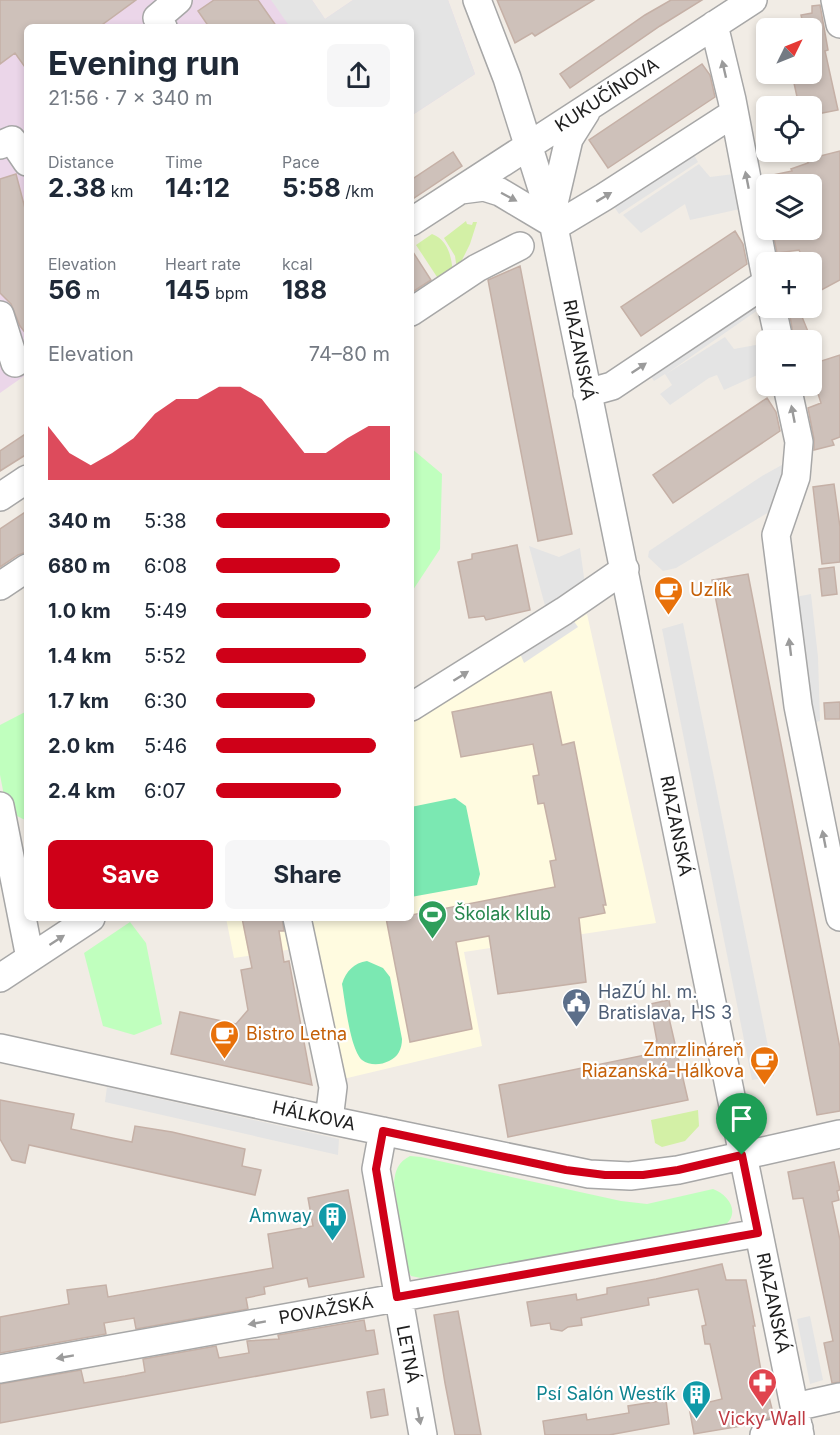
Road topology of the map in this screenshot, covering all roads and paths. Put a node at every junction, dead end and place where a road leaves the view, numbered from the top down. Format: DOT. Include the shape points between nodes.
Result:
graph roads {
  1 [pos="178,0"];
  2 [pos="477,0"];
  3 [pos="753,0"];
  4 [pos="835,0"];
  5 [pos="161,24"];
  6 [pos="840,24"];
  7 [pos="714,25"];
  8 [pos="592,104"];
  9 [pos="734,112"];
  10 [pos="0,145"];
  11 [pos="529,146"];
  12 [pos="24,158"];
  13 [pos="461,190"];
  14 [pos="414,220"];
  15 [pos="552,222"];
  16 [pos="520,246"];
  17 [pos="761,252"];
  18 [pos="756,288"];
  19 [pos="414,310"];
  20 [pos="0,315"];
  21 [pos="14,363"];
  22 [pos="587,393"];
  23 [pos="790,396"];
  24 [pos="24,481"];
  25 [pos="0,497"];
  26 [pos="625,569"];
  27 [pos="24,570"];
  28 [pos="0,586"];
  29 [pos="414,702"];
  30 [pos="0,806"];
  31 [pos="840,917"];
  32 [pos="86,921"];
  33 [pos="298,921"];
  34 [pos="26,961"];
  35 [pos="0,978"];
  36 [pos="0,1048"];
  37 [pos="329,1120"];
  38 [pos="383,1131"];
  39 [pos="840,1134"];
  40 [pos="742,1155"];
  41 [pos="758,1233"];
  42 [pos="397,1297"];
  43 [pos="0,1369"];
  44 [pos="840,1397"];
  45 [pos="798,1423"];
  46 [pos="423,1435"];
  47 [pos="764,1435"];
  1 -- 5 [label="street" via="157,18"];
  2 -- 11 [label="street, RIAZANSKÁ"];
  3 -- 7 [label="street, KUKUČÍNOVA"];
  4 -- 6 [label="street"];
  7 -- 8 [label="street, KUKUČÍNOVA"];
  9 -- 7 [label="street, one-way"];
  8 -- 11 [label="street, KUKUČÍNOVA"];
  8 -- 15 [label="street, RIAZANSKÁ" via="569,139"];
  15 -- 9 [label="street, one-way" via="604,197"];
  17 -- 9 [label="street, one-way"];
  10 -- 12 [label="street" via="12,140"];
  11 -- 13 [label="street, KUKUČÍNOVA"];
  11 -- 15 [label="street, RIAZANSKÁ"];
  13 -- 14 [label="street, KUKUČÍNOVA"];
  13 -- 15 [label="street, one-way" via="484,187 500,192"];
  15 -- 22 [label="street, RIAZANSKÁ"];
  16 -- 19 [label="street" via="477,268"];
  22 -- 18 [label="street, one-way" via="612,386"];
  20 -- 21 [label="street"];
  22 -- 26 [label="street, RIAZANSKÁ"];
  31 -- 23 [label="street, one-way" via="798,706 776,535 796,477 799,442"];
  24 -- 25 [label="street"];
  29 -- 26 [label="street, one-way"];
  26 -- 40 [label="street, RIAZANSKÁ"];
  27 -- 28 [label="street"];
  30 -- 34 [label="street"];
  34 -- 32 [label="street, one-way"];
  33 -- 37 [label="street" via="333,1088"];
  34 -- 35 [label="street"];
  36 -- 37 [label="street, HÁLKOVA"];
  37 -- 38 [label="street, HÁLKOVA"];
  38 -- 40 [label="street, HÁLKOVA" via="605,1175 678,1170"];
  38 -- 42 [label="street, LETNÁ" via="376,1169"];
  39 -- 40 [label="street, HÁLKOVA"];
  40 -- 41 [label="street, RIAZANSKÁ"];
  41 -- 42 [label="street, POVAŽSKÁ"];
  41 -- 45 [label="street, RIAZANSKÁ"];
  42 -- 43 [label="street, POVAŽSKÁ, one-way"];
  42 -- 46 [label="street, LETNÁ, one-way"];
  44 -- 45 [label="street"];
  45 -- 47 [label="street"];
}
